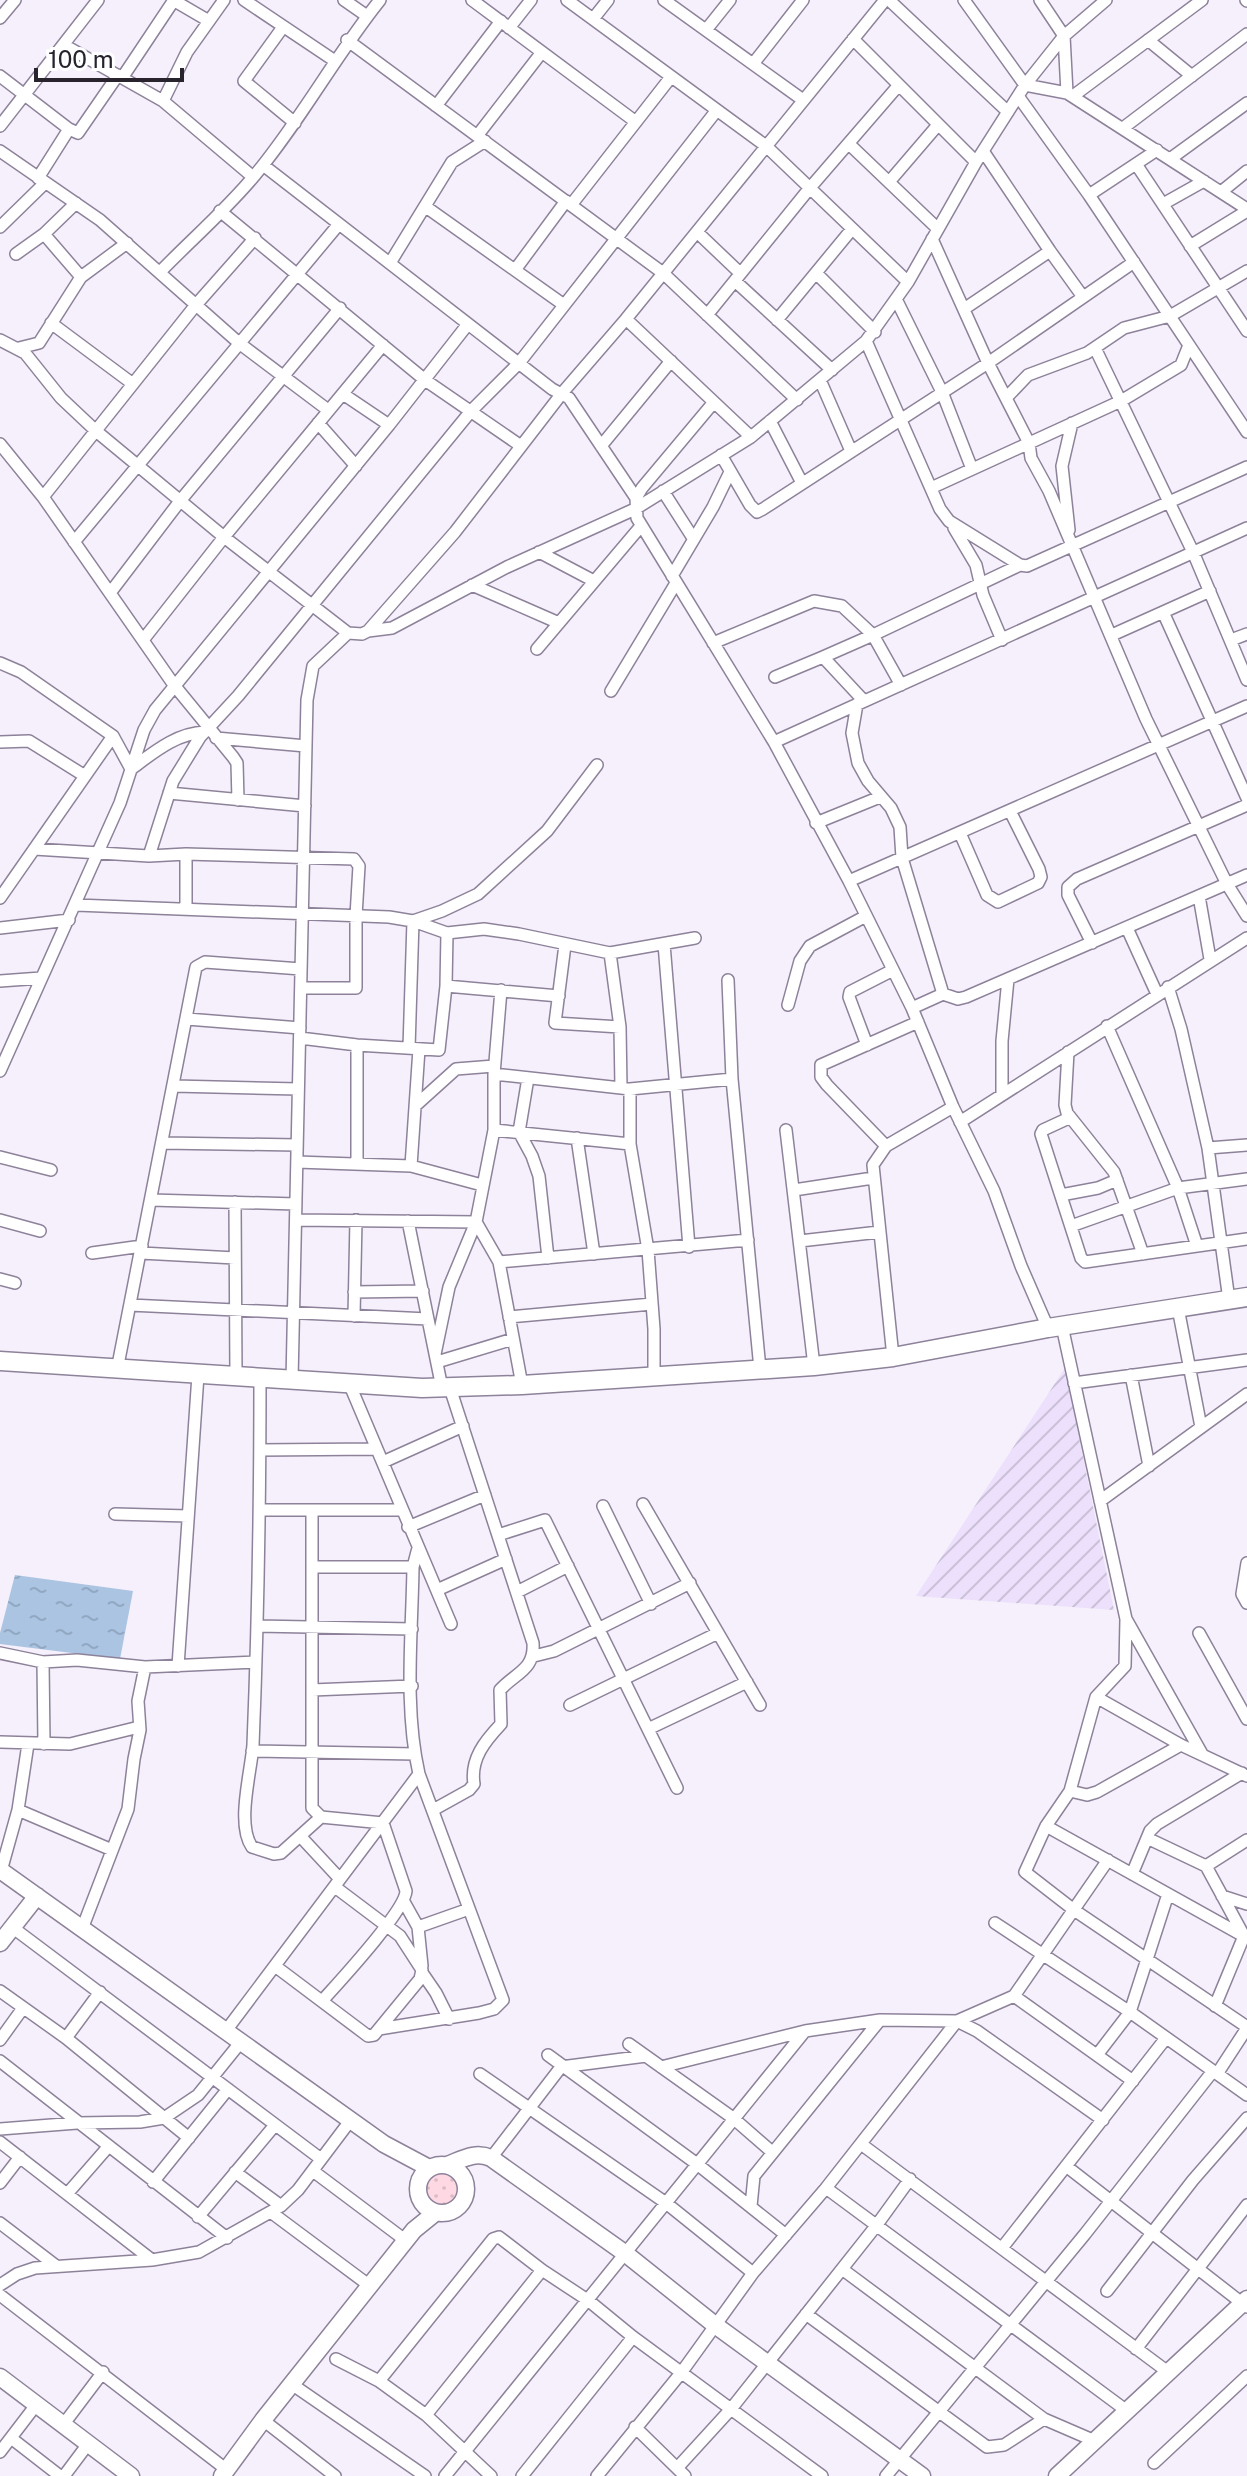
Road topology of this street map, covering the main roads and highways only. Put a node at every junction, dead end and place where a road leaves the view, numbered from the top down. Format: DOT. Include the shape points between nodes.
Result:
graph roads {
  1 [pos="1238,1299"];
  2 [pos="0,1361"];
  1 -- 2 [label="main road" via="893,1357 522,1385 446,1388"];
}
